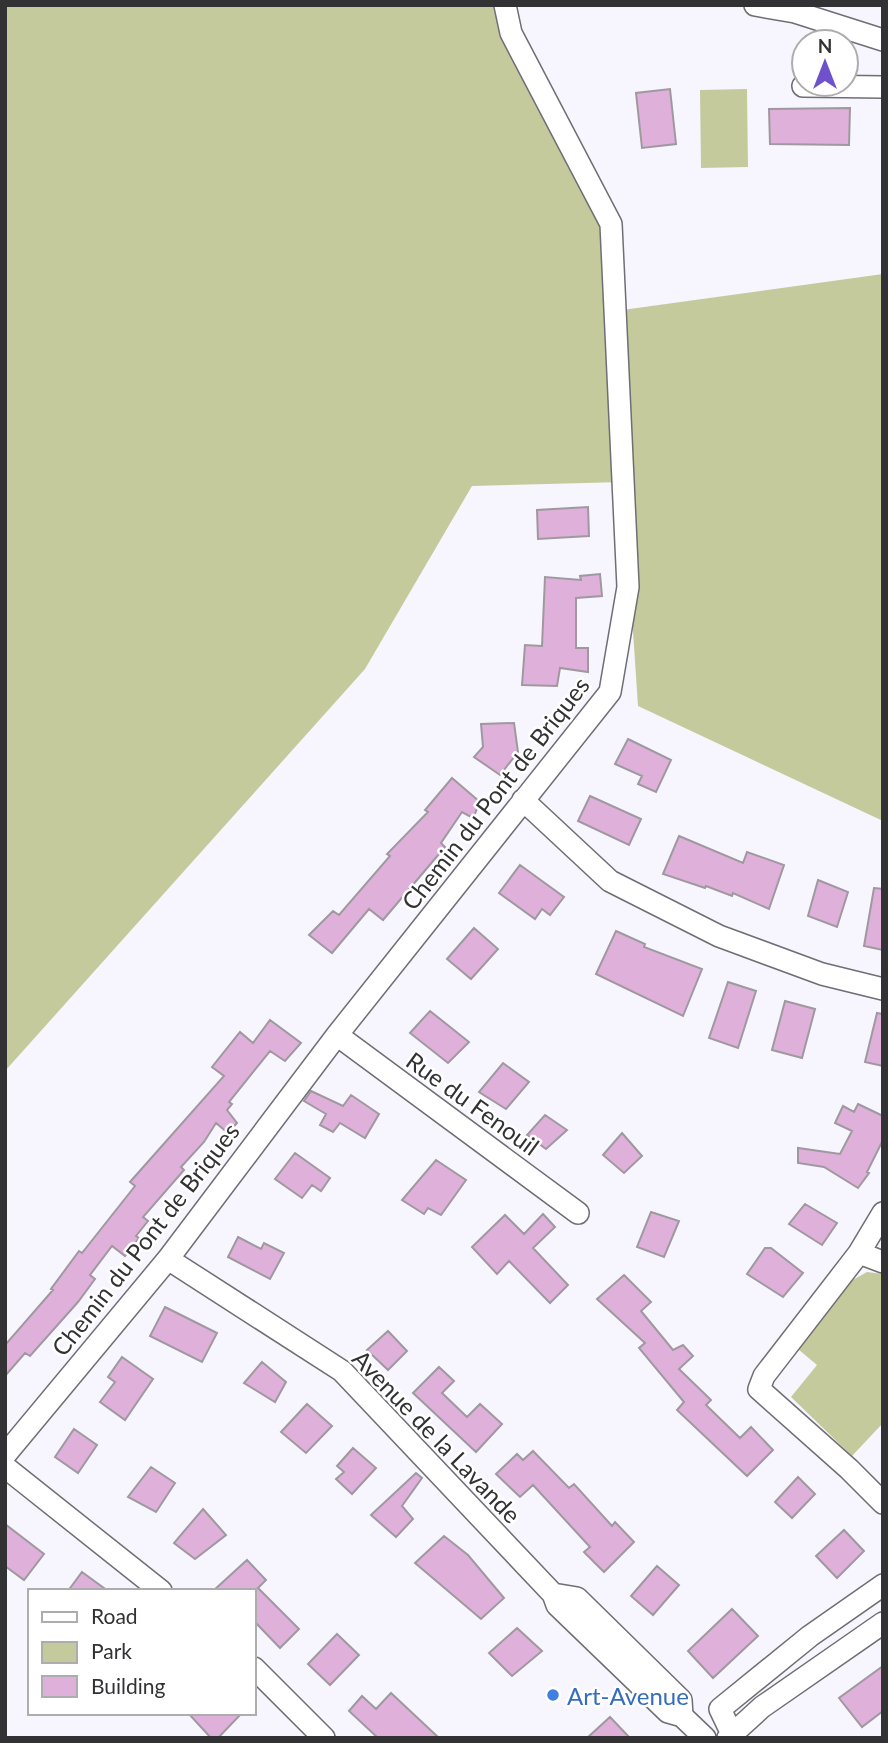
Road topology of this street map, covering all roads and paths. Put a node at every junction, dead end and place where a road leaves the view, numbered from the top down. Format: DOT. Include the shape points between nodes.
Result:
graph roads {
  1 [pos="505,5"];
  2 [pos="755,5"];
  3 [pos="883,40"];
  4 [pos="860,87"];
  5 [pos="883,87"];
  6 [pos="523,800"];
  7 [pos="883,989"];
  8 [pos="337,1035"];
  9 [pos="578,1213"];
  10 [pos="883,1213"];
  11 [pos="859,1253"];
  12 [pos="168,1259"];
  13 [pos="883,1262"];
  14 [pos="5,1455"];
  15 [pos="5,1467"];
  16 [pos="881,1500"];
  17 [pos="883,1586"];
  18 [pos="158,1589"];
  19 [pos="883,1623"];
  20 [pos="256,1670"];
  21 [pos="730,1736"];
  22 [pos="324,1738"];
  23 [pos="705,1738"];
  1 -- 6 [label="street, Chemin du Pont de Briques" via="511,33 611,224 628,587 610,692"];
  2 -- 3 [label="street" via="795,12"];
  4 -- 5 [label="street"];
  6 -- 7 [label="street" via="610,881 719,936 822,974"];
  6 -- 8 [label="street, Chemin du Pont de Briques"];
  8 -- 9 [label="street, Rue du Fenouil"];
  8 -- 12 [label="street, Chemin du Pont de Briques"];
  10 -- 11 [label="street"];
  11 -- 13 [label="street"];
  11 -- 16 [label="street" via="764,1376 759,1389"];
  12 -- 14 [label="street, Chemin du Pont de Briques"];
  12 -- 23 [label="street, Avenue de la Lavande" via="342,1371 553,1594 577,1598 681,1700 682,1716"];
  15 -- 18 [label="street"];
  17 -- 21 [label="street" via="810,1636 720,1709"];
  19 -- 21 [label="street" via="762,1707"];
  20 -- 22 [label="street"];
}
